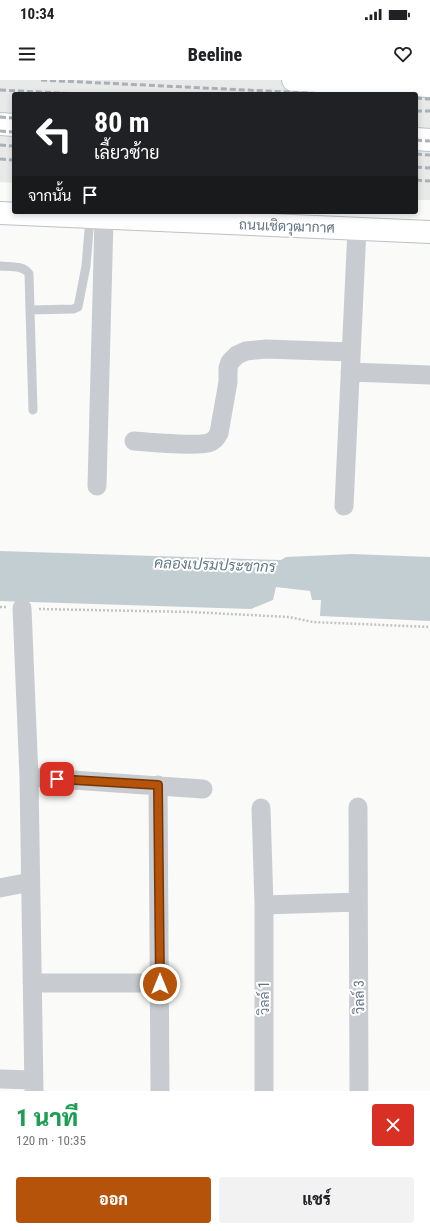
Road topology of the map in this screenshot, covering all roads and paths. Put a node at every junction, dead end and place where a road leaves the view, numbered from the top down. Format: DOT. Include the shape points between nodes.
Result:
graph roads {
  1 [pos="293,80"];
  2 [pos="430,86"];
  3 [pos="0,124"];
  4 [pos="12,125"];
  5 [pos="418,140"];
  6 [pos="430,140"];
  7 [pos="0,213"];
  8 [pos="12,214"];
  9 [pos="19,214"];
  10 [pos="97,218"];
  11 [pos="357,229"];
  12 [pos="430,232"];
  13 [pos="0,266"];
  14 [pos="30,310"];
  15 [pos="352,352"];
  16 [pos="350,372"];
  17 [pos="430,375"];
  18 [pos="33,410"];
  19 [pos="134,441"];
  20 [pos="97,486"];
  21 [pos="344,506"];
  22 [pos="0,607"];
  23 [pos="22,608"];
  24 [pos="430,627"];
  25 [pos="28,777"];
  26 [pos="158,785"];
  27 [pos="203,788"];
  28 [pos="358,807"];
  29 [pos="261,808"];
  30 [pos="30,882"];
  31 [pos="0,888"];
  32 [pos="358,902"];
  33 [pos="264,905"];
  34 [pos="32,983"];
  35 [pos="140,983"];
  36 [pos="0,1079"];
  37 [pos="34,1086"];
  38 [pos="160,1091"];
  39 [pos="264,1091"];
  40 [pos="359,1091"];
  1 -- 2 [label="main road"];
  3 -- 4 [label="main road"];
  5 -- 6 [label="main road"];
  7 -- 8 [label="main road, ถนนเชิดวุฒากาศ"];
  9 -- 10 [label="main road, ถนนเชิดวุฒากาศ"];
  10 -- 11 [label="main road, ถนนเชิดวุฒากาศ"];
  10 -- 14 [label="lane" via="78,306 73,309"];
  10 -- 20 [label="street"];
  11 -- 12 [label="main road, ถนนเชิดวุฒากาศ"];
  11 -- 15 [label="street"];
  13 -- 14 [label="lane" via="22,268 27,271"];
  14 -- 18 [label="lane"];
  15 -- 16 [label="street"];
  15 -- 19 [label="street" via="266,349 246,351 230,362 217,438 212,442 197,444"];
  16 -- 17 [label="street"];
  16 -- 21 [label="street"];
  22 -- 23 [label="path"];
  23 -- 24 [label="path" via="191,612 289,617 313,622"];
  23 -- 25 [label="street"];
  25 -- 26 [label="street"];
  25 -- 30 [label="street"];
  26 -- 27 [label="street"];
  26 -- 38 [label="street"];
  28 -- 32 [label="street, วิลล์ 3"];
  29 -- 33 [label="street, วิลล์ 1"];
  30 -- 31 [label="street"];
  30 -- 34 [label="street"];
  32 -- 33 [label="street"];
  32 -- 40 [label="street, วิลล์ 3"];
  33 -- 39 [label="street, วิลล์ 1"];
  34 -- 35 [label="street"];
  34 -- 37 [label="street"];
  36 -- 37 [label="street"];
}
